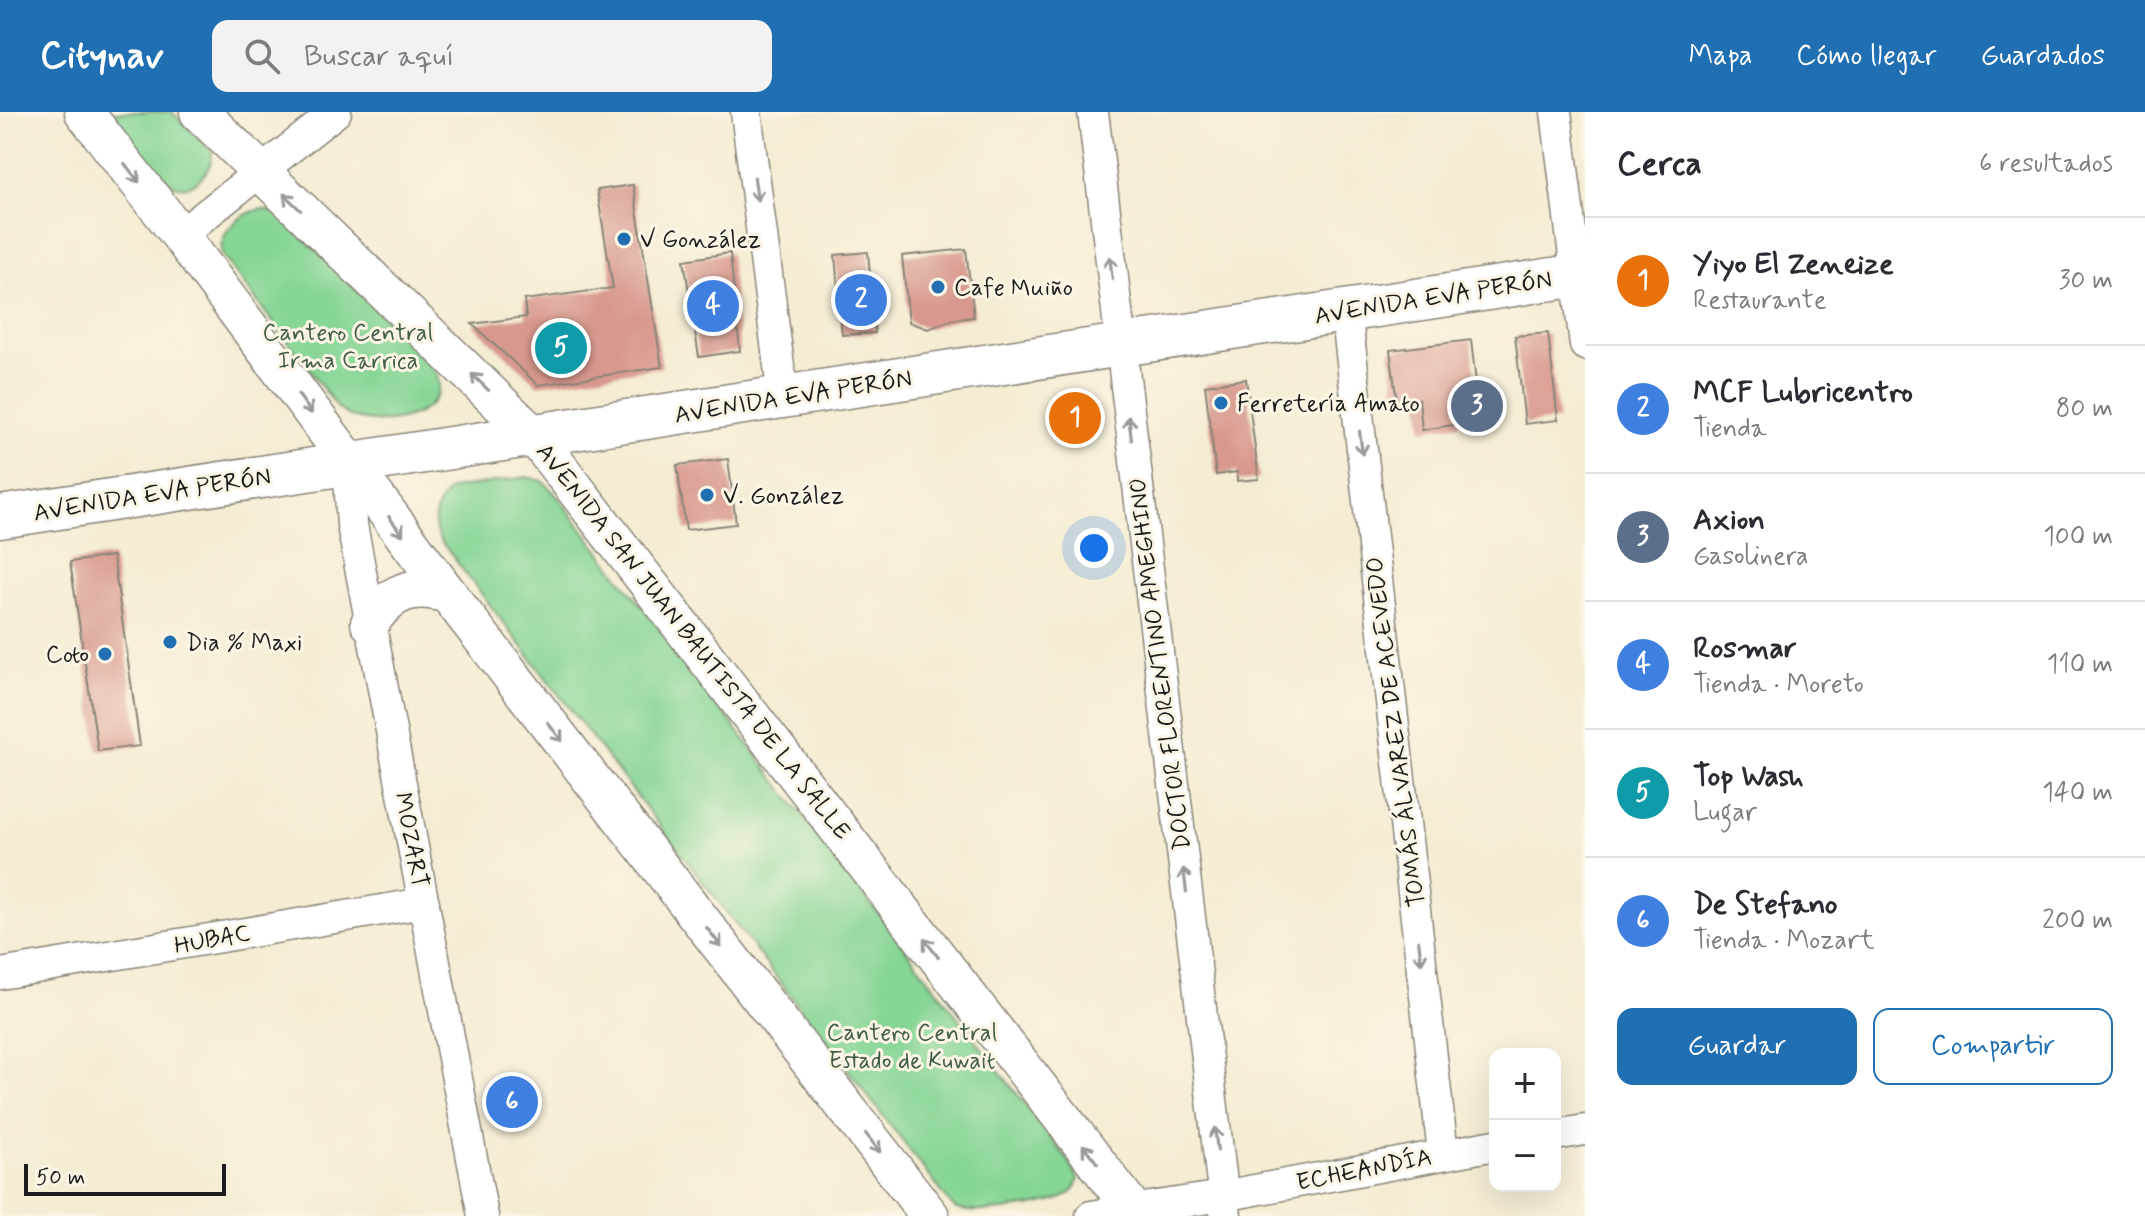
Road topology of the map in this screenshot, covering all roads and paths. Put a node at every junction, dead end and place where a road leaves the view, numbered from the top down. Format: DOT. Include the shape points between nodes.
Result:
graph roads {
  1 [pos="84,112"];
  2 [pos="199,112"];
  3 [pos="336,112"];
  4 [pos="746,112"];
  5 [pos="1093,112"];
  6 [pos="1556,112"];
  7 [pos="260,171"];
  8 [pos="180,235"];
  9 [pos="1581,274"];
  10 [pos="1346,310"];
  11 [pos="1585,345"];
  12 [pos="1120,346"];
  13 [pos="783,397"];
  14 [pos="535,437"];
  15 [pos="348,464"];
  16 [pos="0,517"];
  17 [pos="448,594"];
  18 [pos="370,623"];
  19 [pos="424,903"];
  20 [pos="0,974"];
  21 [pos="1585,1130"];
  22 [pos="1561,1134"];
  23 [pos="1489,1146"];
  24 [pos="1443,1153"];
  25 [pos="1225,1206"];
  26 [pos="1135,1213"];
  27 [pos="483,1216"];
  28 [pos="930,1216"];
  29 [pos="1091,1216"];
  1 -- 8 [label="street, one-way"];
  2 -- 7 [label="street, AVENIDA SAN JUAN BAUTISTA DE LA SALLE"];
  3 -- 7 [label="street"];
  4 -- 13 [label="street, one-way"];
  12 -- 5 [label="street, DOCTOR FLORENTINO AMEGHINO, one-way"];
  6 -- 9 [label="street"];
  7 -- 8 [label="street"];
  14 -- 7 [label="street, AVENIDA SAN JUAN BAUTISTA DE LA SALLE, one-way"];
  8 -- 15 [label="street, one-way"];
  9 -- 10 [label="main road, AVENIDA EVA PERÓN"];
  9 -- 11 [label="street"];
  10 -- 12 [label="main road, AVENIDA EVA PERÓN"];
  10 -- 24 [label="street, TOMÁS ÁLVAREZ DE ACEVEDO, one-way"];
  12 -- 13 [label="main road, AVENIDA EVA PERÓN"];
  25 -- 12 [label="street, DOCTOR FLORENTINO AMEGHINO, one-way"];
  13 -- 14 [label="main road, AVENIDA EVA PERÓN"];
  14 -- 15 [label="main road, AVENIDA EVA PERÓN"];
  26 -- 14 [label="street, AVENIDA SAN JUAN BAUTISTA DE LA SALLE, one-way"];
  15 -- 16 [label="main road, AVENIDA EVA PERÓN"];
  15 -- 17 [label="street, one-way"];
  15 -- 18 [label="street, MOZART" via="352,525"];
  17 -- 18 [label="street" via="425,587 402,591 383,603"];
  17 -- 28 [label="street, one-way"];
  18 -- 19 [label="street, MOZART"];
  19 -- 20 [label="street, HUBAC"];
  19 -- 27 [label="street, MOZART"];
  21 -- 22 [label="street"];
  23 -- 24 [label="street, ECHEANDÍA"];
  24 -- 25 [label="street, ECHEANDÍA"];
  25 -- 26 [label="street, ECHEANDÍA"];
  26 -- 29 [label="street, ECHEANDÍA"];
}
